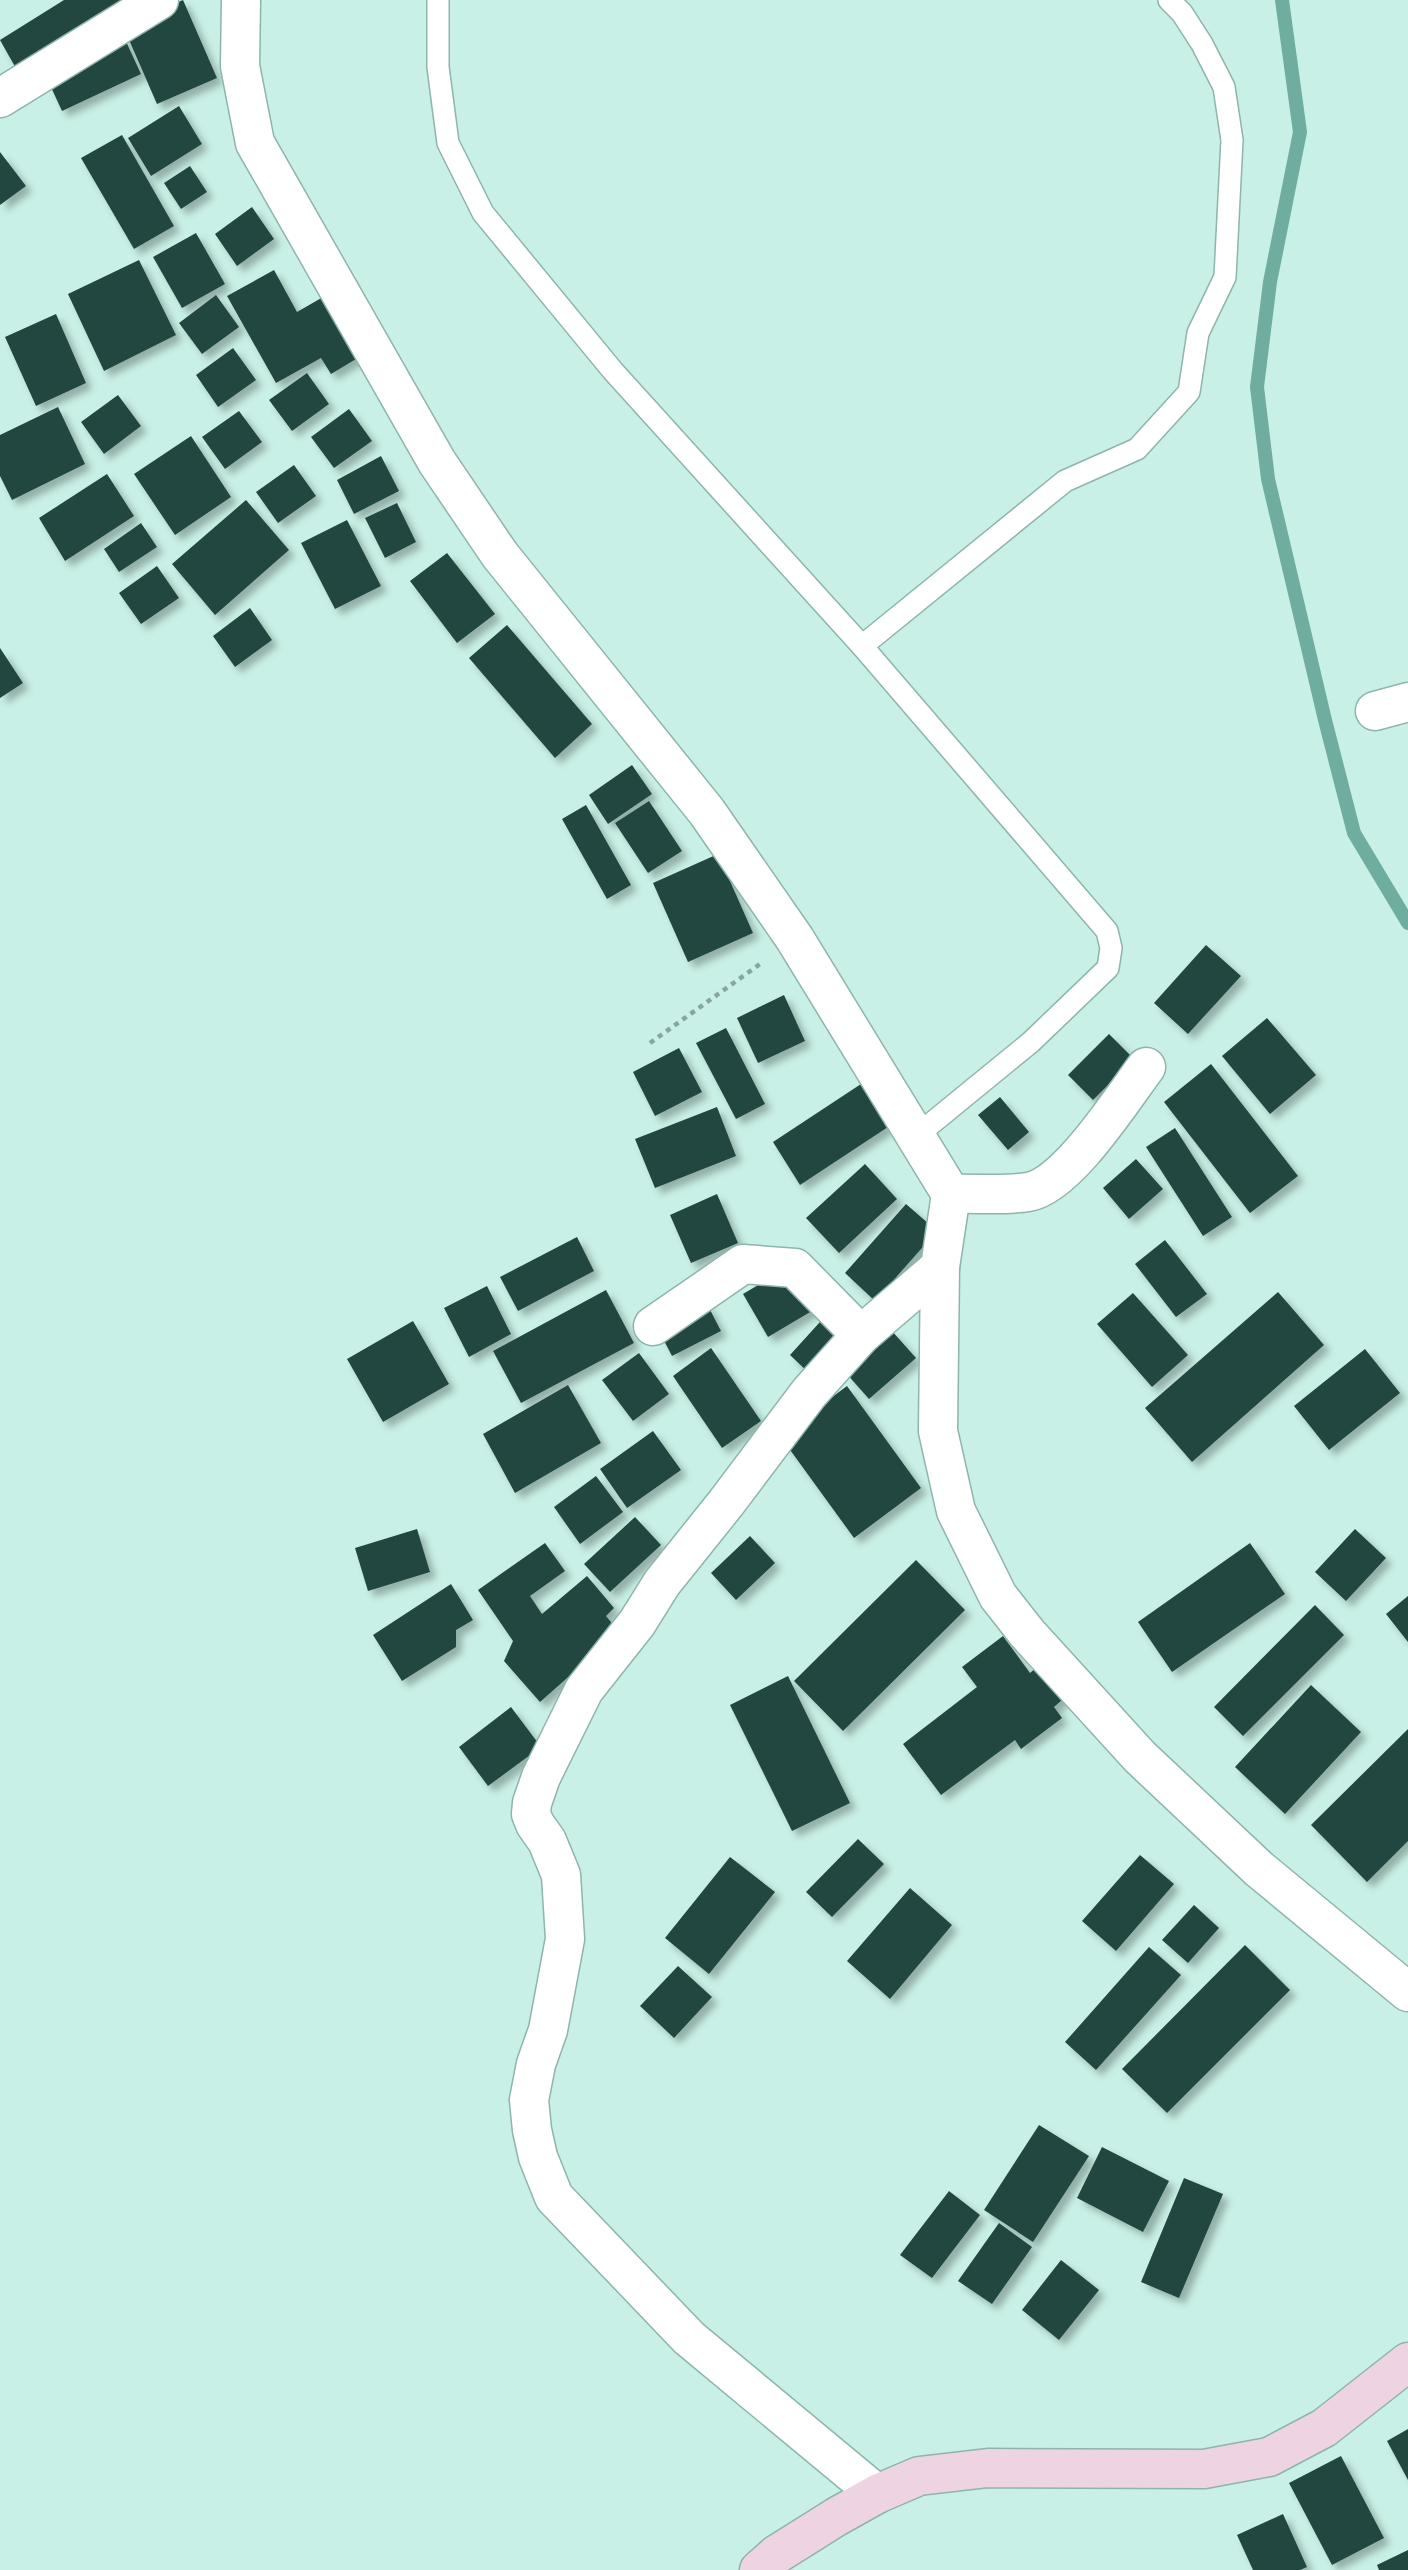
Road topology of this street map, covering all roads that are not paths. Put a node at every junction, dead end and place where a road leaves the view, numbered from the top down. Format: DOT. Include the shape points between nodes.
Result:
graph roads {
  1 [pos="159,0"];
  2 [pos="241,0"];
  3 [pos="438,0"];
  4 [pos="1169,0"];
  5 [pos="0,98"];
  6 [pos="862,646"];
  7 [pos="1146,1067"];
  8 [pos="916,1136"];
  9 [pos="951,1194"];
  10 [pos="940,1267"];
  11 [pos="653,1326"];
  12 [pos="861,1335"];
  13 [pos="1408,1992"];
  14 [pos="1408,2362"];
  15 [pos="877,2494"];
  16 [pos="759,2570"];
  1 -- 5 [label="street"];
  2 -- 8 [label="street" via="240,66 255,143 437,462 500,555 707,812 795,939"];
  3 -- 6 [label="lane" via="438,67 447,143 483,213 613,371"];
  4 -- 6 [label="lane" via="1202,44 1224,87 1232,140 1225,277 1198,333 1189,392 1137,449 1065,481"];
  6 -- 8 [label="lane" via="1107,930 1111,948 1108,968 1031,1042"];
  7 -- 9 [label="street" via="1078,1156 1048,1185 1029,1192"];
  8 -- 9 [label="street"];
  9 -- 10 [label="street"];
  10 -- 12 [label="street"];
  10 -- 13 [label="street" via="939,1432 956,1511 998,1596 1140,1757 1259,1869"];
  11 -- 12 [label="street" via="743,1264 795,1268"];
  12 -- 15 [label="street" via="809,1393 584,1690 541,1777 531,1814 561,1875 565,1939 548,2030 528,2100 538,2157 554,2197 689,2338"];
  14 -- 15 [label="street" via="1324,2428 1269,2457 1204,2469 988,2468 919,2476"];
  15 -- 16 [label="street"];
}
